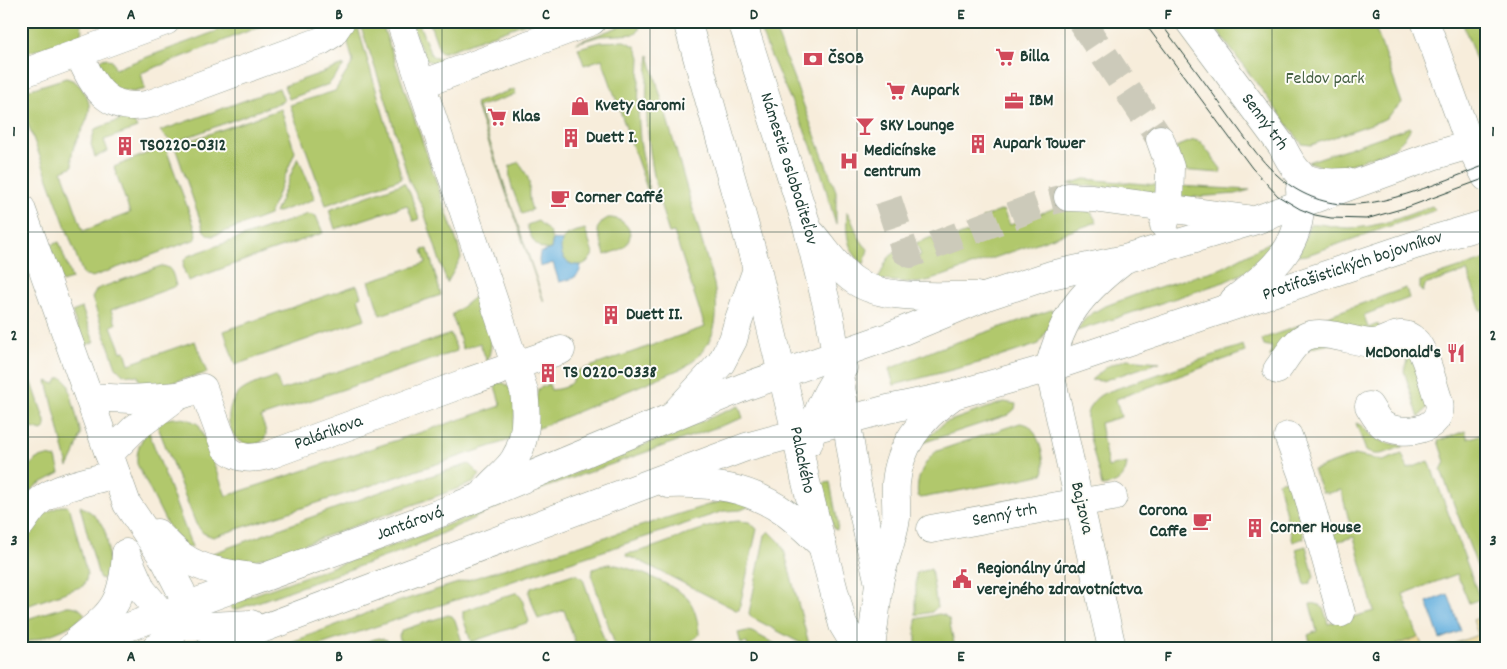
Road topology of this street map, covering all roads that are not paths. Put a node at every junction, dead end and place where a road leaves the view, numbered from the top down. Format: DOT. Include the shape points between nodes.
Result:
graph roads {
  1 [pos="166,21"];
  2 [pos="341,21"];
  3 [pos="400,21"];
  4 [pos="687,21"];
  5 [pos="742,21"];
  6 [pos="1189,21"];
  7 [pos="1425,21"];
  8 [pos="586,24"];
  9 [pos="79,53"];
  10 [pos="21,74"];
  11 [pos="422,84"];
  12 [pos="1160,138"];
  13 [pos="1478,142"];
  14 [pos="1292,166"];
  15 [pos="1486,177"];
  16 [pos="1361,181"];
  17 [pos="1068,197"];
  18 [pos="1300,204"];
  19 [pos="21,208"];
  20 [pos="1169,208"];
  21 [pos="1256,220"];
  22 [pos="1486,224"];
  23 [pos="806,226"];
  24 [pos="1136,256"];
  25 [pos="757,269"];
  26 [pos="987,296"];
  27 [pos="1220,312"];
  28 [pos="830,318"];
  29 [pos="562,350"];
  30 [pos="516,365"];
  31 [pos="1049,368"];
  32 [pos="1277,370"];
  33 [pos="954,395"];
  34 [pos="178,396"];
  35 [pos="817,396"];
  36 [pos="89,397"];
  37 [pos="1369,406"];
  38 [pos="673,416"];
  39 [pos="1288,436"];
  40 [pos="113,464"];
  41 [pos="646,485"];
  42 [pos="479,497"];
  43 [pos="1113,497"];
  44 [pos="1079,502"];
  45 [pos="127,504"];
  46 [pos="21,524"];
  47 [pos="931,529"];
  48 [pos="822,545"];
  49 [pos="126,554"];
  50 [pos="262,578"];
  51 [pos="879,584"];
  52 [pos="1341,613"];
  53 [pos="176,615"];
  54 [pos="279,622"];
  55 [pos="70,648"];
  56 [pos="156,648"];
  57 [pos="211,648"];
  58 [pos="857,648"];
  59 [pos="872,648"];
  60 [pos="1112,648"];
  1 -- 9 [label="street"];
  2 -- 9 [label="street" via="332,34 321,41 135,107 112,101 99,89 88,76"];
  3 -- 11 [label="street"];
  4 -- 25 [label="street"];
  5 -- 23 [label="street, Námestie osloboditeľov"];
  6 -- 14 [label="street, Senný trh" via="1282,146"];
  7 -- 13 [label="street"];
  8 -- 11 [label="street"];
  9 -- 10 [label="street"];
  11 -- 30 [label="street"];
  12 -- 20 [label="street" via="1170,167"];
  13 -- 15 [label="street"];
  13 -- 16 [label="street"];
  14 -- 16 [label="street, Senný trh" via="1303,177 1321,183"];
  14 -- 18 [label="street, Protifašistických bojovníkov" via="1299,185"];
  16 -- 18 [label="street"];
  17 -- 20 [label="street"];
  18 -- 21 [label="street"];
  18 -- 27 [label="street, Protifašistických bojovníkov" via="1291,244 1283,257"];
  19 -- 36 [label="street"];
  20 -- 21 [label="street"];
  20 -- 24 [label="street" via="1158,240"];
  21 -- 24 [label="street"];
  22 -- 27 [label="street, Protifašistických bojovníkov"];
  23 -- 26 [label="street" via="843,272 866,287 890,293"];
  23 -- 28 [label="street, Námestie osloboditeľov"];
  24 -- 26 [label="street" via="1051,275"];
  24 -- 31 [label="street" via="1097,281 1082,296 1055,346"];
  25 -- 35 [label="street" via="773,334"];
  25 -- 38 [label="street" via="733,340 721,363"];
  26 -- 35 [label="street" via="872,343"];
  27 -- 31 [label="street, Protifašistických bojovníkov"];
  28 -- 35 [label="street, Palackého"];
  29 -- 30 [label="street"];
  30 -- 34 [label="street, Palárikova" via="251,459 225,448 203,388"];
  30 -- 42 [label="street" via="526,400 523,444 514,461"];
  31 -- 33 [label="street, Protifašistických bojovníkov"];
  31 -- 44 [label="street, Bajzova"];
  32 -- 37 [label="street" via="1300,340 1308,335 1374,343 1394,335 1410,337 1421,350 1439,402 1438,419 1420,429 1400,430 1379,422"];
  33 -- 35 [label="street, Protifašistických bojovníkov" via="888,409"];
  33 -- 51 [label="street" via="922,421 898,464 896,517"];
  34 -- 36 [label="street, Palárikova"];
  34 -- 40 [label="street, Palárikova" via="134,428"];
  35 -- 38 [label="street, Jantárová" via="744,387"];
  35 -- 41 [label="street" via="760,443"];
  35 -- 48 [label="street, Palackého" via="805,478"];
  35 -- 51 [label="street" via="848,445"];
  36 -- 40 [label="street"];
  38 -- 42 [label="street, Jantárová"];
  39 -- 52 [label="street" via="1302,474"];
  40 -- 45 [label="street"];
  40 -- 46 [label="street" via="42,499"];
  41 -- 48 [label="street" via="704,484 745,492 788,514"];
  41 -- 54 [label="street"];
  42 -- 50 [label="street, Jantárová"];
  43 -- 44 [label="street, Senný trh"];
  44 -- 47 [label="street, Senný trh"];
  44 -- 60 [label="street, Bajzova"];
  45 -- 49 [label="street"];
  45 -- 50 [label="street" via="189,560 218,571"];
  45 -- 53 [label="street" via="166,562 181,591"];
  48 -- 58 [label="street, Palackého" via="843,625"];
  49 -- 53 [label="street" via="142,590"];
  49 -- 55 [label="street" via="124,578 115,604"];
  50 -- 53 [label="street, Jantárová"];
  51 -- 59 [label="street"];
  53 -- 54 [label="street" via="222,626"];
  53 -- 55 [label="street, Jantárová"];
  53 -- 56 [label="street" via="171,636"];
  54 -- 57 [label="street"];
}
